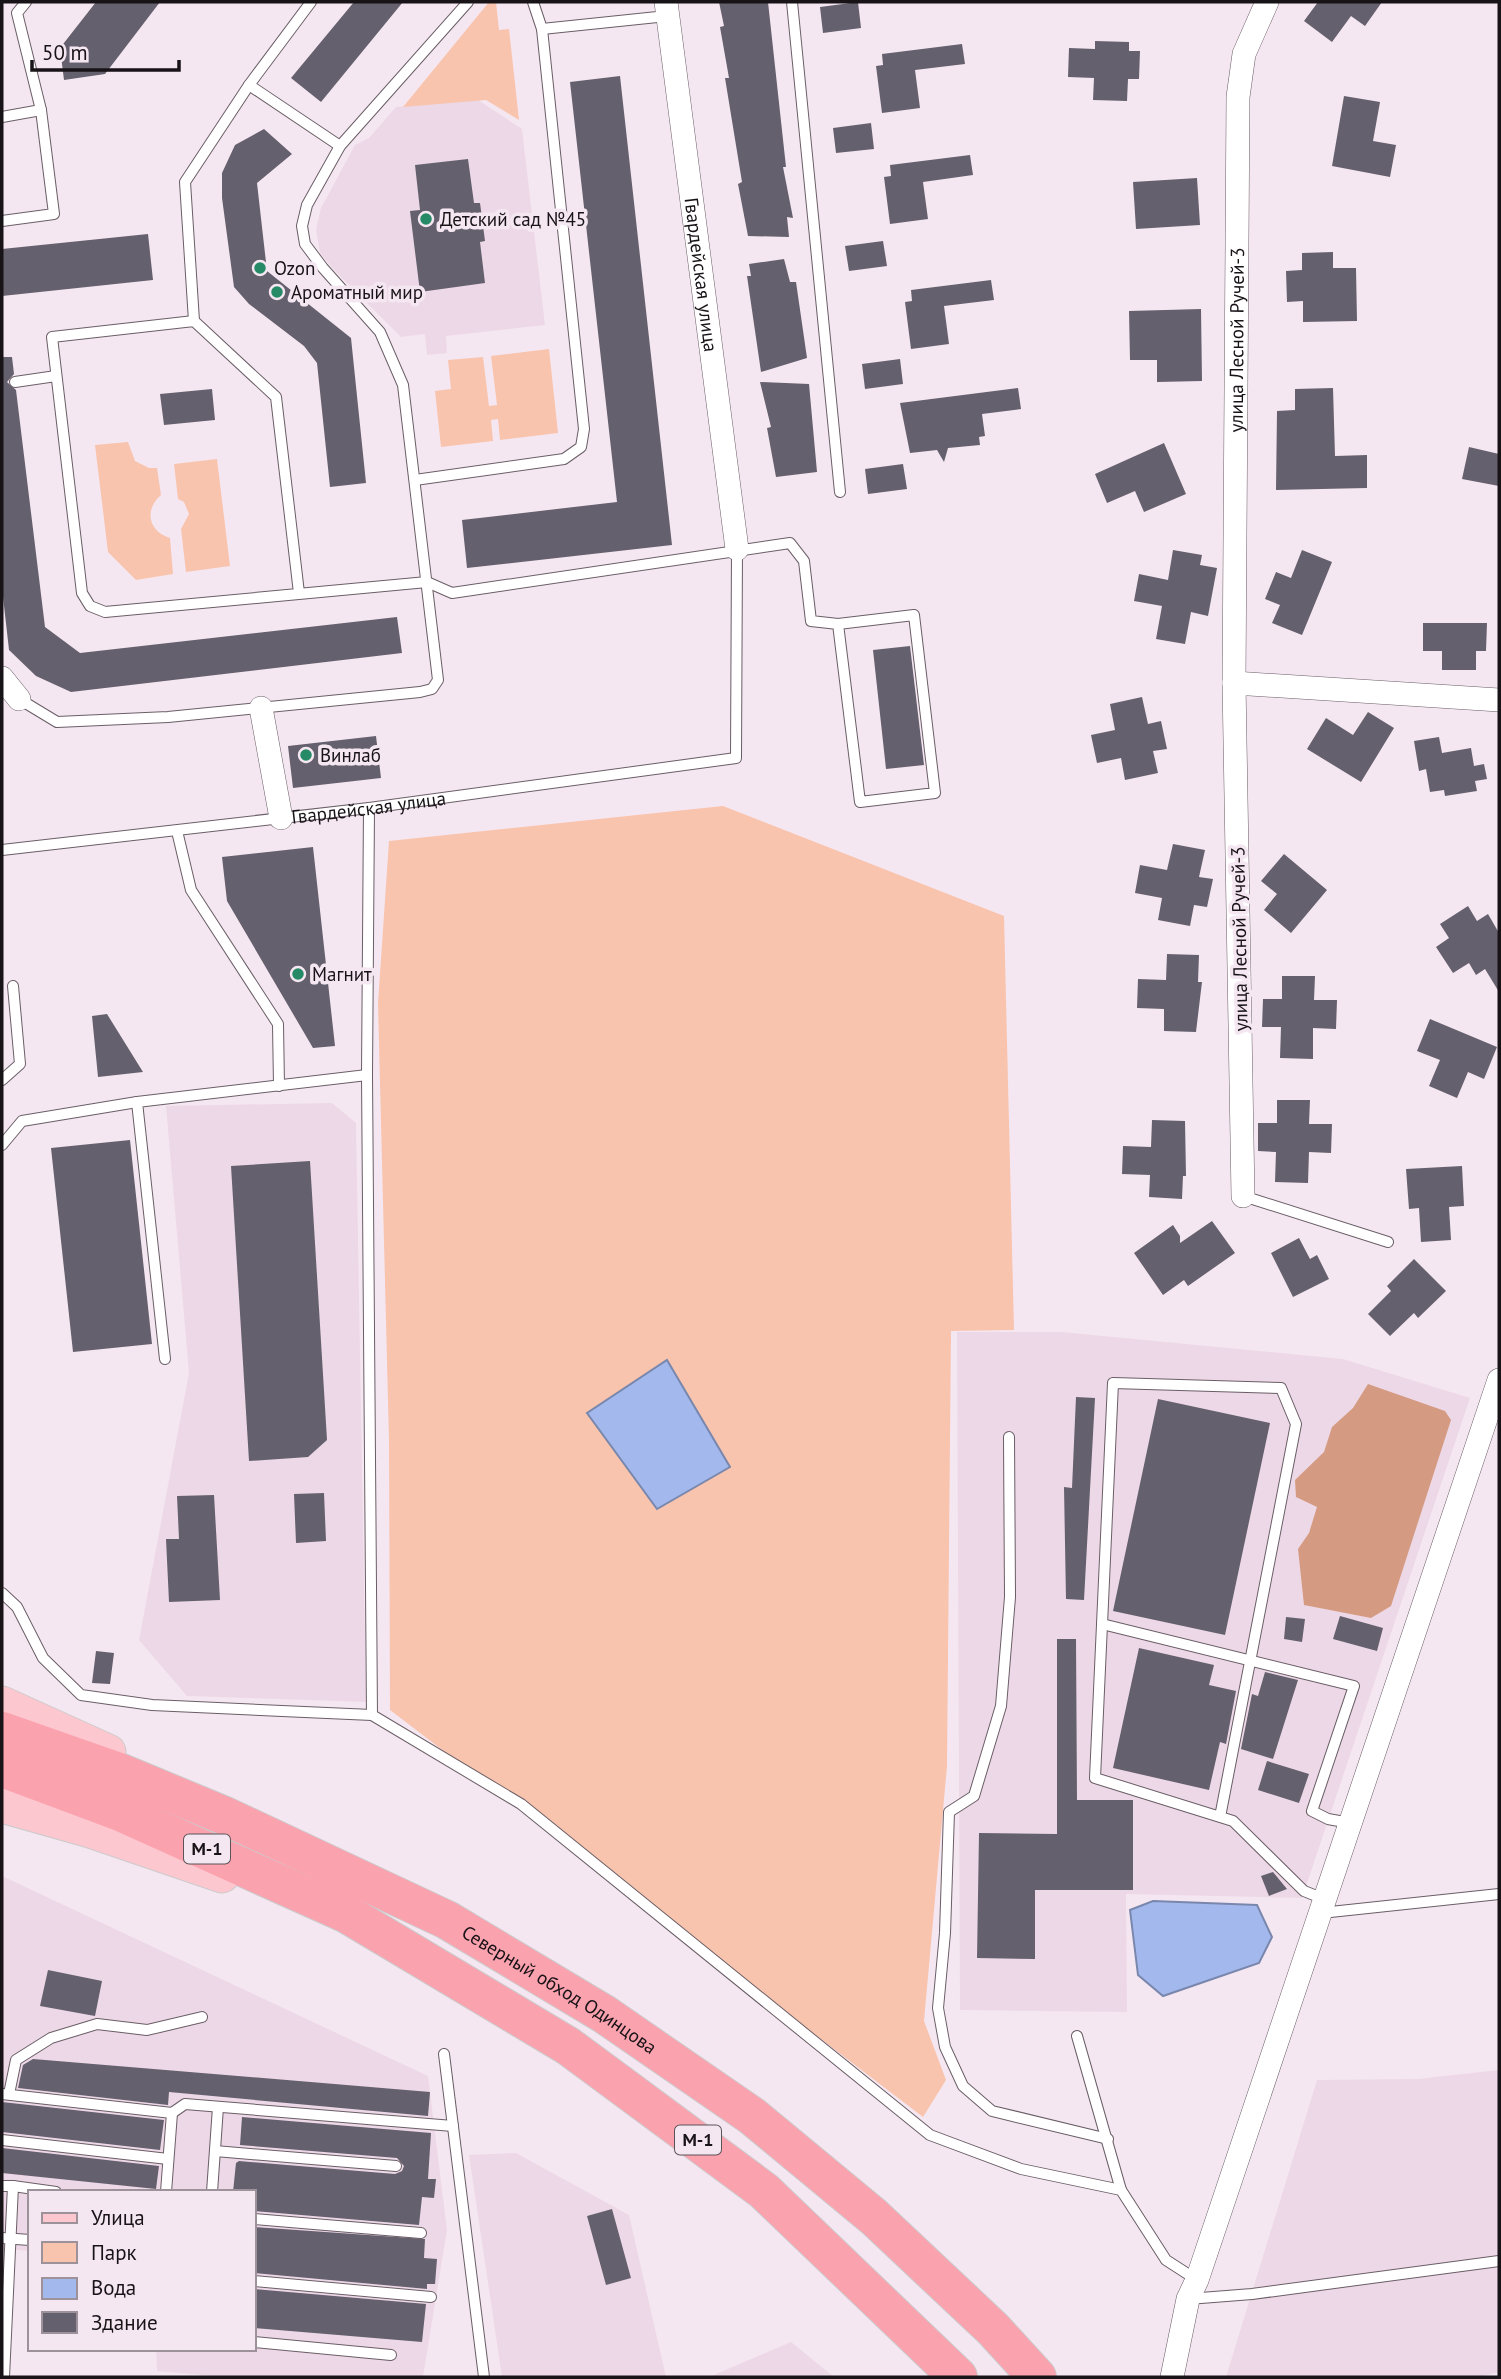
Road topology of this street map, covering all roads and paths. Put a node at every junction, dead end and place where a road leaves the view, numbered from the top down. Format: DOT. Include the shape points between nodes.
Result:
graph roads {
  1 [pos="26,2"];
  2 [pos="311,2"];
  3 [pos="468,2"];
  4 [pos="533,2"];
  5 [pos="792,2"];
  6 [pos="1268,2"];
  7 [pos="16,8"];
  8 [pos="667,9"];
  9 [pos="542,29"];
  10 [pos="249,85"];
  11 [pos="41,110"];
  12 [pos="2,117"];
  13 [pos="340,146"];
  14 [pos="2,220"];
  15 [pos="194,321"];
  16 [pos="56,376"];
  17 [pos="15,382"];
  18 [pos="415,480"];
  19 [pos="840,492"];
  20 [pos="737,549"];
  21 [pos="426,582"];
  22 [pos="299,593"];
  23 [pos="838,624"];
  24 [pos="2,678"];
  25 [pos="1234,682"];
  26 [pos="19,699"];
  27 [pos="1499,699"];
  28 [pos="261,708"];
  29 [pos="369,808"];
  30 [pos="281,818"];
  31 [pos="177,831"];
  32 [pos="2,850"];
  33 [pos="13,986"];
  34 [pos="367,1075"];
  35 [pos="2,1080"];
  36 [pos="279,1086"];
  37 [pos="137,1102"];
  38 [pos="2,1145"];
  39 [pos="1243,1196"];
  40 [pos="1388,1242"];
  41 [pos="165,1359"];
  42 [pos="1499,1380"];
  43 [pos="1009,1437"];
  44 [pos="2,1593"];
  45 [pos="1102,1624"];
  46 [pos="1250,1661"];
  47 [pos="2,1704"];
  48 [pos="372,1715"];
  49 [pos="2,1731"];
  50 [pos="2,1768"];
  51 [pos="2,1805"];
  52 [pos="225,1816"];
  53 [pos="1220,1817"];
  54 [pos="1350,1823"];
  55 [pos="1499,1894"];
  56 [pos="1322,1906"];
  57 [pos="404,1946"];
  58 [pos="202,2017"];
  59 [pos="1077,2036"];
  60 [pos="444,2054"];
  61 [pos="5,2094"];
  62 [pos="218,2106"];
  63 [pos="172,2113"];
  64 [pos="453,2126"];
  65 [pos="1108,2139"];
  66 [pos="2,2140"];
  67 [pos="215,2151"];
  68 [pos="168,2159"];
  69 [pos="396,2166"];
  70 [pos="7,2186"];
  71 [pos="40,2190"];
  72 [pos="166,2190"];
  73 [pos="212,2190"];
  74 [pos="1121,2190"];
  75 [pos="256,2219"];
  76 [pos="421,2233"];
  77 [pos="6,2238"];
  78 [pos="28,2240"];
  79 [pos="1499,2261"];
  80 [pos="256,2281"];
  81 [pos="1192,2289"];
  82 [pos="431,2297"];
  83 [pos="256,2342"];
  84 [pos="391,2355"];
  85 [pos="4,2377"];
  86 [pos="484,2377"];
  87 [pos="958,2377"];
  88 [pos="1037,2377"];
  89 [pos="1172,2377"];
  1 -- 7 [label="lane"];
  2 -- 10 [label="lane"];
  3 -- 13 [label="lane"];
  4 -- 9 [label="lane"];
  5 -- 19 [label="lane"];
  6 -- 25 [label="street, улица Лесной Ручей-3" via="1244,54 1238,97"];
  7 -- 11 [label="lane"];
  8 -- 9 [label="lane"];
  8 -- 20 [label="street, Гвардейская улица"];
  9 -- 18 [label="lane" via="584,429 581,447 564,458"];
  10 -- 13 [label="lane"];
  10 -- 15 [label="lane" via="185,182"];
  11 -- 12 [label="lane"];
  11 -- 14 [label="lane" via="54,214"];
  13 -- 18 [label="lane" via="307,205 302,226 305,244 380,332 393,356 407,402"];
  15 -- 16 [label="lane" via="52,337"];
  15 -- 22 [label="lane" via="276,397"];
  16 -- 17 [label="lane"];
  16 -- 22 [label="lane" via="82,593 90,606 105,612"];
  18 -- 21 [label="lane"];
  20 -- 21 [label="lane" via="452,593"];
  20 -- 23 [label="lane" via="790,543 804,561 811,621"];
  20 -- 29 [label="lane, Гвардейская улица" via="736,758"];
  21 -- 22 [label="lane"];
  21 -- 28 [label="lane" via="438,680 432,689"];
  23 -- 23 [label="lane" via="860,802 935,793 914,615"];
  24 -- 26 [label="street"];
  25 -- 27 [label="street"];
  25 -- 39 [label="street, улица Лесной Ручей-3"];
  26 -- 28 [label="lane" via="57,722"];
  28 -- 30 [label="street"];
  29 -- 30 [label="lane, Гвардейская улица"];
  29 -- 34 [label="lane"];
  30 -- 31 [label="lane, Гвардейская улица"];
  31 -- 32 [label="lane, Гвардейская улица"];
  31 -- 36 [label="lane" via="191,890 278,1024"];
  33 -- 35 [label="lane" via="20,1065"];
  34 -- 36 [label="lane"];
  34 -- 48 [label="lane"];
  36 -- 37 [label="lane"];
  37 -- 38 [label="lane" via="22,1121"];
  37 -- 41 [label="lane"];
  39 -- 40 [label="lane"];
  42 -- 54 [label="street"];
  43 -- 65 [label="lane" via="1010,1597 1001,1706 974,1796 948,1812 938,2008 945,2047 963,2086 992,2111"];
  44 -- 48 [label="lane" via="17,1608 43,1658 80,1695 152,1705"];
  45 -- 46 [label="lane"];
  45 -- 46 [label="lane" via="1112,1383 1281,1388 1296,1424"];
  45 -- 53 [label="lane" via="1095,1778"];
  46 -- 53 [label="lane"];
  46 -- 54 [label="lane" via="1354,1686 1312,1811"];
  47 -- 52 [label="main road" via="133,1764"];
  48 -- 74 [label="lane" via="521,1804 930,2135 1021,2169"];
  49 -- 52 [label="highway, Северный обход Одинцова / М-1"];
  50 -- 57 [label="highway, М-1" via="60,1787 217,1853"];
  51 -- 57 [label="main road" via="195,1865"];
  52 -- 88 [label="highway, Северный обход Одинцова / М-1" via="447,1920 604,2014 752,2116 874,2217"];
  53 -- 56 [label="lane" via="1233,1821"];
  54 -- 56 [label="street"];
  55 -- 56 [label="lane"];
  56 -- 81 [label="street"];
  57 -- 87 [label="highway, М-1" via="568,2046 753,2183"];
  58 -- 61 [label="lane" via="147,2030 97,2024 51,2039 16,2060"];
  59 -- 65 [label="lane"];
  60 -- 64 [label="lane"];
  61 -- 63 [label="lane"];
  62 -- 63 [label="lane" via="185,2104"];
  62 -- 64 [label="lane"];
  62 -- 67 [label="lane"];
  63 -- 68 [label="lane"];
  64 -- 86 [label="lane"];
  65 -- 74 [label="lane"];
  66 -- 68 [label="lane"];
  67 -- 69 [label="lane"];
  67 -- 73 [label="lane"];
  68 -- 72 [label="lane"];
  70 -- 71 [label="lane"];
  70 -- 77 [label="lane"];
  74 -- 81 [label="lane" via="1166,2260"];
  75 -- 76 [label="lane"];
  77 -- 78 [label="lane"];
  77 -- 85 [label="lane"];
  79 -- 81 [label="lane" via="1252,2294"];
  80 -- 82 [label="lane"];
  81 -- 89 [label="street"];
  83 -- 84 [label="lane"];
}
